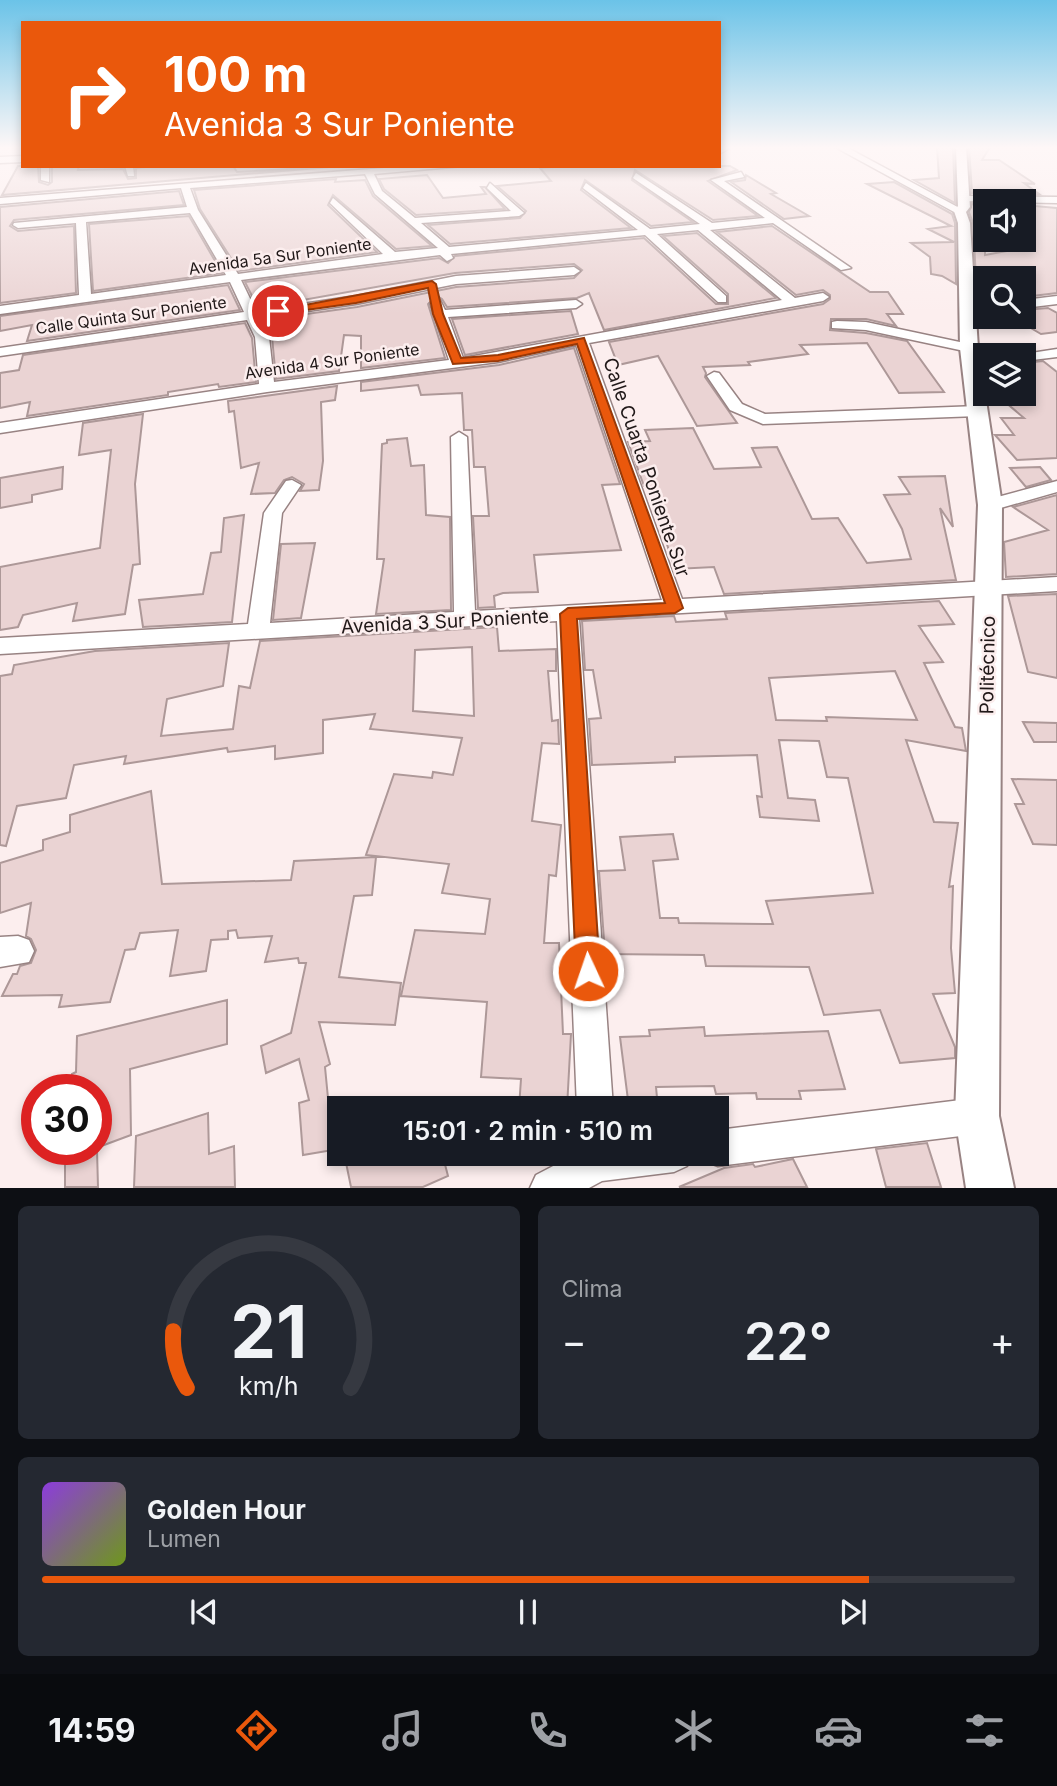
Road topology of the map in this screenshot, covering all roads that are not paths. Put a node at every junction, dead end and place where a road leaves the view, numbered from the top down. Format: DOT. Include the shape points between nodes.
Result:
graph roads {
  1 [pos="191,202"];
  2 [pos="335,202"];
  3 [pos="390,202"];
  4 [pos="507,202"];
  5 [pos="608,202"];
  6 [pos="672,202"];
  7 [pos="749,202"];
  8 [pos="958,202"];
  9 [pos="1011,202"];
  10 [pos="963,205"];
  11 [pos="193,210"];
  12 [pos="81,219"];
  13 [pos="775,220"];
  14 [pos="412,221"];
  15 [pos="18,225"];
  16 [pos="706,228"];
  17 [pos="649,233"];
  18 [pos="444,250"];
  19 [pos="392,256"];
  20 [pos="845,268"];
  21 [pos="574,271"];
  22 [pos="234,278"];
  23 [pos="456,280"];
  24 [pos="432,284"];
  25 [pos="973,288"];
  26 [pos="85,297"];
  27 [pos="823,297"];
  28 [pos="722,299"];
  29 [pos="1057,300"];
  30 [pos="791,301"];
  31 [pos="1036,303"];
  32 [pos="576,304"];
  33 [pos="0,310"];
  34 [pos="438,314"];
  35 [pos="252,315"];
  36 [pos="837,325"];
  37 [pos="581,340"];
  38 [pos="0,352"];
  39 [pos="1057,353"];
  40 [pos="973,355"];
  41 [pos="1036,356"];
  42 [pos="457,362"];
  43 [pos="714,376"];
  44 [pos="267,387"];
  45 [pos="978,406"];
  46 [pos="978,411"];
  47 [pos="0,428"];
  48 [pos="459,437"];
  49 [pos="292,485"];
  50 [pos="1057,485"];
  51 [pos="990,505"];
  52 [pos="1057,584"];
  53 [pos="986,590"];
  54 [pos="675,608"];
  55 [pos="568,614"];
  56 [pos="465,620"];
  57 [pos="258,631"];
  58 [pos="0,646"];
  59 [pos="595,1096"];
  60 [pos="977,1116"];
  61 [pos="729,1147"];
  62 [pos="585,1166"];
  63 [pos="549,1188"];
  64 [pos="990,1188"];
  1 -- 11 [label="street"];
  2 -- 19 [label="street"];
  3 -- 14 [label="street"];
  4 -- 14 [label="street" via="519,213"];
  5 -- 17 [label="street"];
  6 -- 16 [label="street"];
  7 -- 13 [label="street"];
  8 -- 10 [label="street"];
  9 -- 10 [label="street"];
  10 -- 25 [label="street, Politécnico"];
  11 -- 12 [label="street"];
  11 -- 22 [label="street"];
  12 -- 15 [label="street"];
  12 -- 26 [label="street"];
  13 -- 16 [label="street, Avenida 5a Sur Poniente"];
  13 -- 20 [label="street"];
  14 -- 18 [label="street"];
  16 -- 17 [label="street, Avenida 5a Sur Poniente"];
  16 -- 30 [label="street"];
  17 -- 18 [label="street, Avenida 5a Sur Poniente"];
  17 -- 28 [label="street"];
  18 -- 19 [label="street, Avenida 5a Sur Poniente"];
  18 -- 23 [label="street"];
  19 -- 22 [label="street, Avenida 5a Sur Poniente"];
  21 -- 23 [label="street, Calle Quinta Sur Poniente"];
  22 -- 26 [label="street, Avenida 5a Sur Poniente"];
  22 -- 35 [label="street"];
  23 -- 24 [label="street, Calle Quinta Sur Poniente"];
  24 -- 34 [label="street"];
  24 -- 35 [label="street, Calle Quinta Sur Poniente"];
  26 -- 33 [label="street, Avenida 5a Sur Poniente"];
  27 -- 30 [label="street, Avenida 4 Sur Poniente"];
  29 -- 31 [label="street"];
  30 -- 37 [label="street, Avenida 4 Sur Poniente"];
  32 -- 34 [label="street"];
  34 -- 42 [label="street"];
  35 -- 38 [label="street, Calle Quinta Sur Poniente"];
  35 -- 44 [label="street" via="262,337"];
  36 -- 40 [label="street" via="866,326"];
  37 -- 42 [label="street, Avenida 4 Sur Poniente"];
  37 -- 54 [label="street, Calle Cuarta Poniente Sur"];
  39 -- 41 [label="street"];
  42 -- 44 [label="street, Avenida 4 Sur Poniente"];
  43 -- 46 [label="street" via="736,407 763,419"];
  44 -- 47 [label="street, Avenida 4 Sur Poniente"];
  45 -- 46 [label="street, Politécnico"];
  46 -- 51 [label="street, Politécnico"];
  48 -- 56 [label="street"];
  49 -- 57 [label="street" via="273,513"];
  50 -- 51 [label="street"];
  51 -- 53 [label="street, Politécnico"];
  52 -- 53 [label="street, Avenida 3 Sur Poniente"];
  53 -- 54 [label="street, Avenida 3 Sur Poniente"];
  53 -- 60 [label="street, Politécnico"];
  54 -- 55 [label="street, Avenida 3 Sur Poniente"];
  55 -- 56 [label="street, Avenida 3 Sur Poniente"];
  55 -- 59 [label="street"];
  56 -- 57 [label="street, Avenida 3 Sur Poniente"];
  57 -- 58 [label="street, Avenida 3 Sur Poniente"];
  60 -- 61 [label="street"];
  60 -- 64 [label="street, Politécnico"];
  62 -- 63 [label="street"];
}
